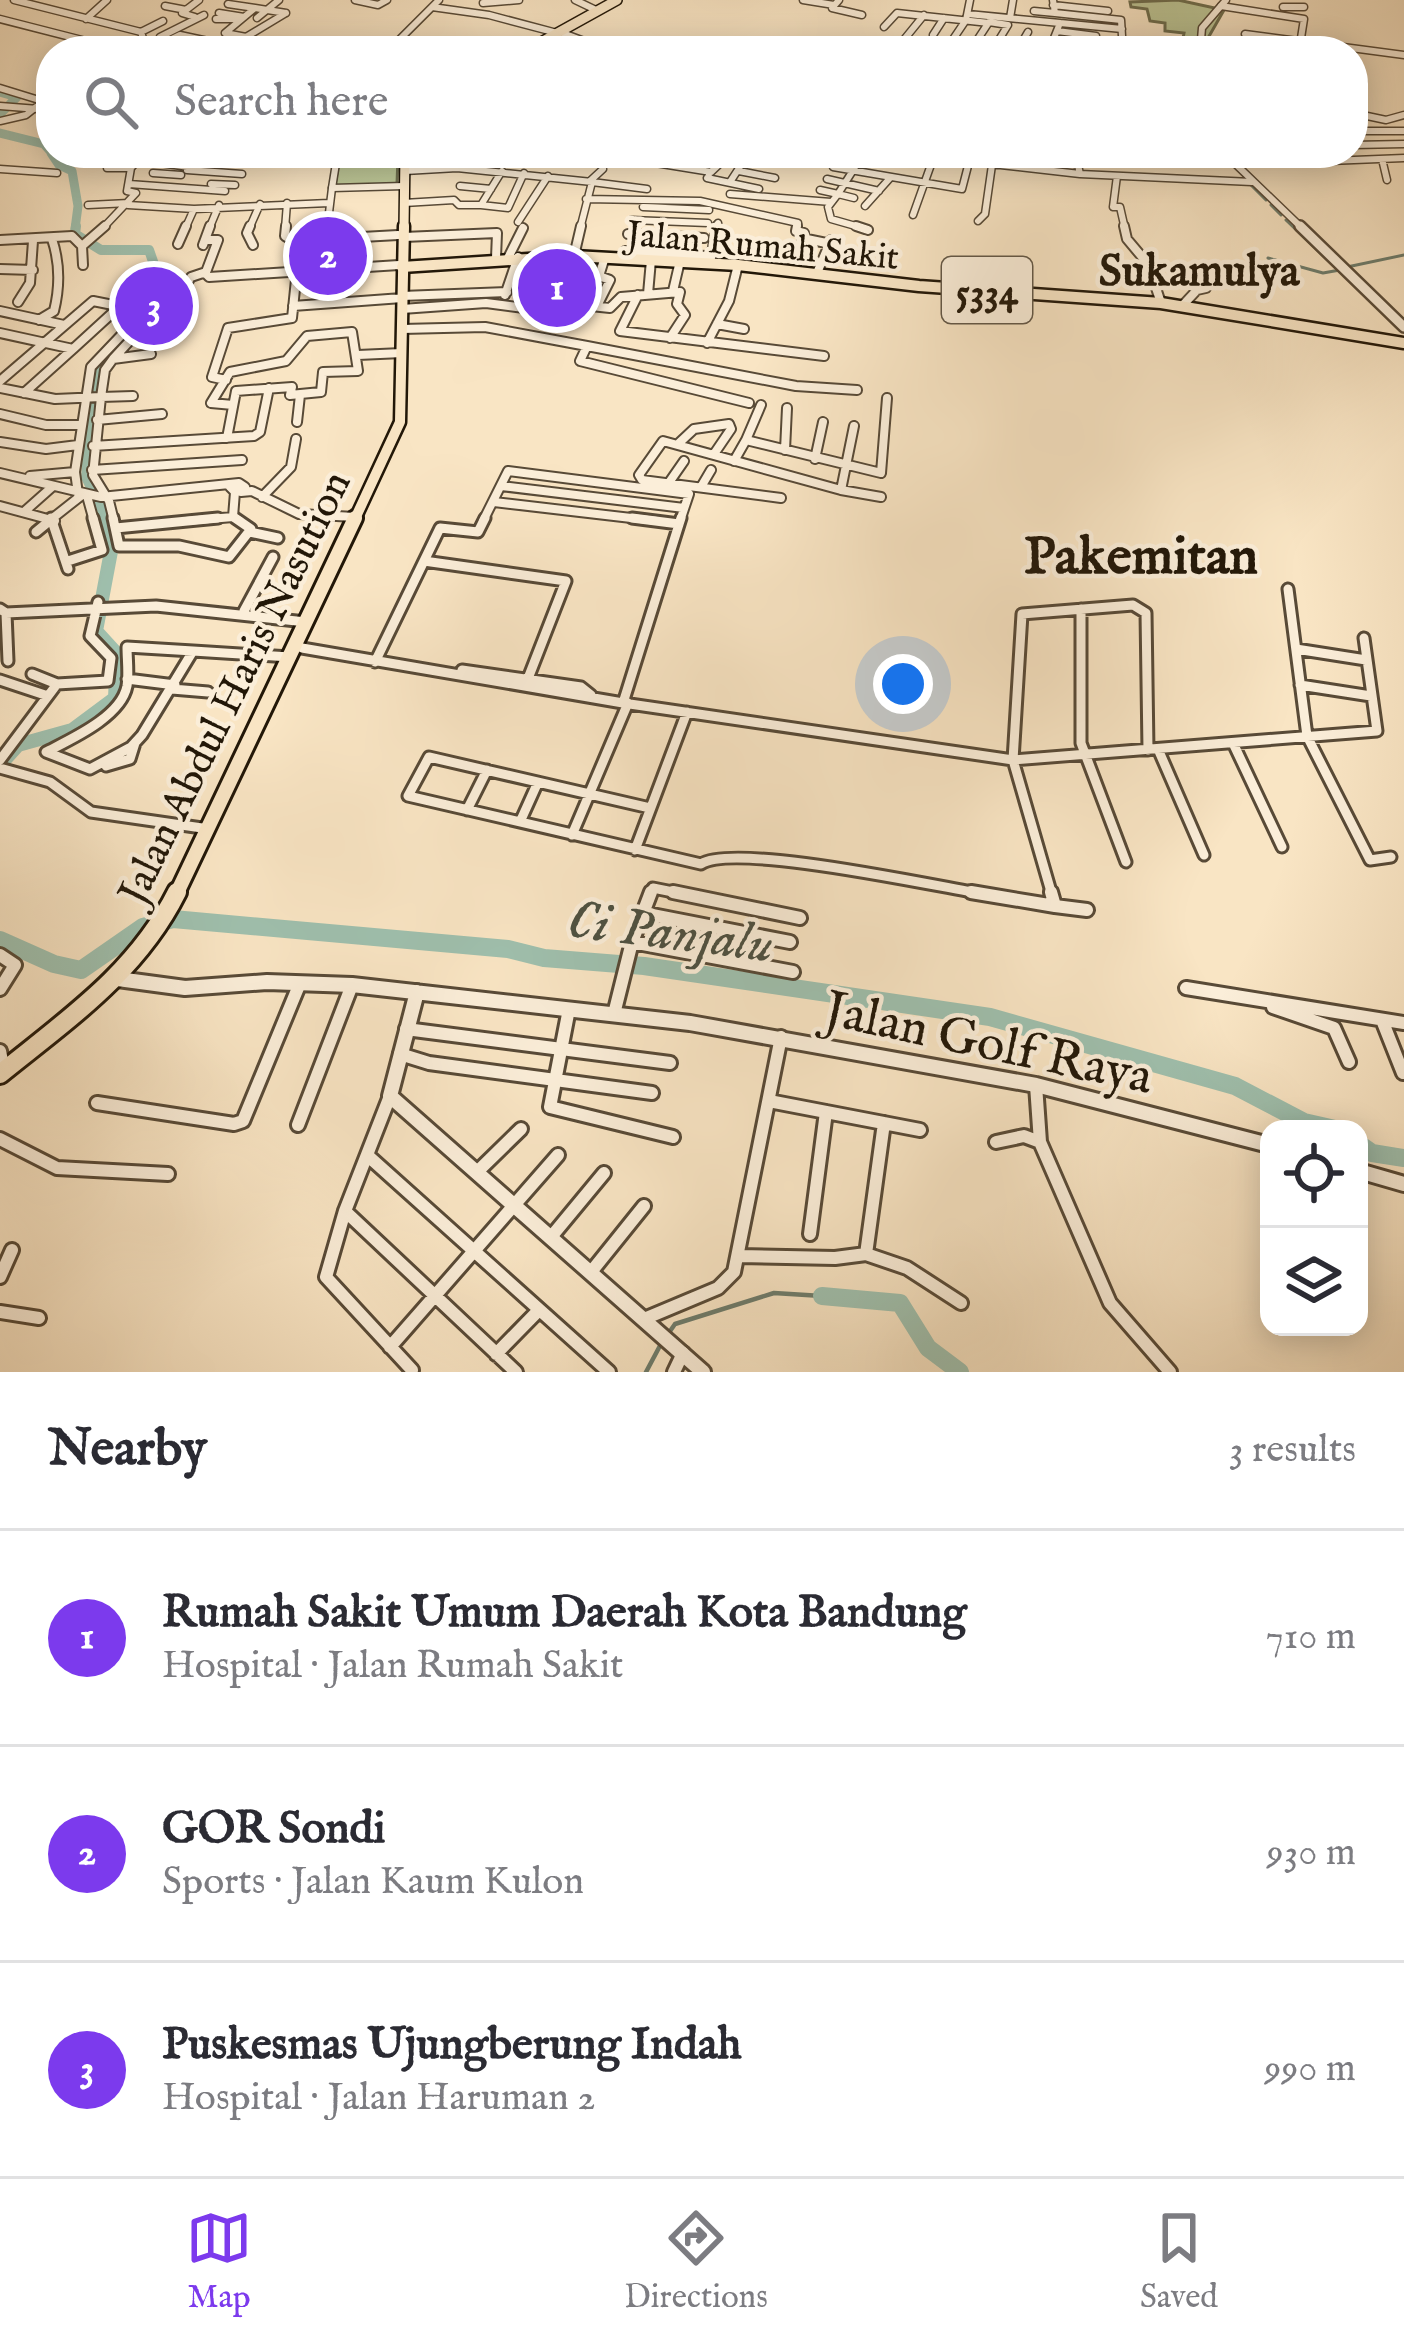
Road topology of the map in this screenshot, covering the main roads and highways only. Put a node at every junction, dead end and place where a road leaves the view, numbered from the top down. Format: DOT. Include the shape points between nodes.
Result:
graph roads {
  1 [pos="617,0"];
  2 [pos="553,36"];
  3 [pos="403,168"];
  4 [pos="405,168"];
  5 [pos="402,186"];
  6 [pos="401,236"];
  7 [pos="401,266"];
  8 [pos="1404,343"];
  9 [pos="2,1073"];
  1 -- 2 [label="main road"];
  3 -- 5 [label="main road, Jalan Abdul Haris Nasution"];
  4 -- 5 [label="main road, Jalan Abdul Haris Nasution"];
  5 -- 6 [label="main road, Jalan Abdul Haris Nasution"];
  5 -- 6 [label="main road, Jalan Abdul Haris Nasution"];
  6 -- 7 [label="main road, Jalan Abdul Haris Nasution"];
  7 -- 8 [label="main road, Jalan Rumah Sakit / 5334" via="574,256 708,259 1184,305"];
  7 -- 9 [label="main road, Jalan Abdul Haris Nasution" via="402,414 347,517 296,651 210,829 158,929 118,979"];
}
